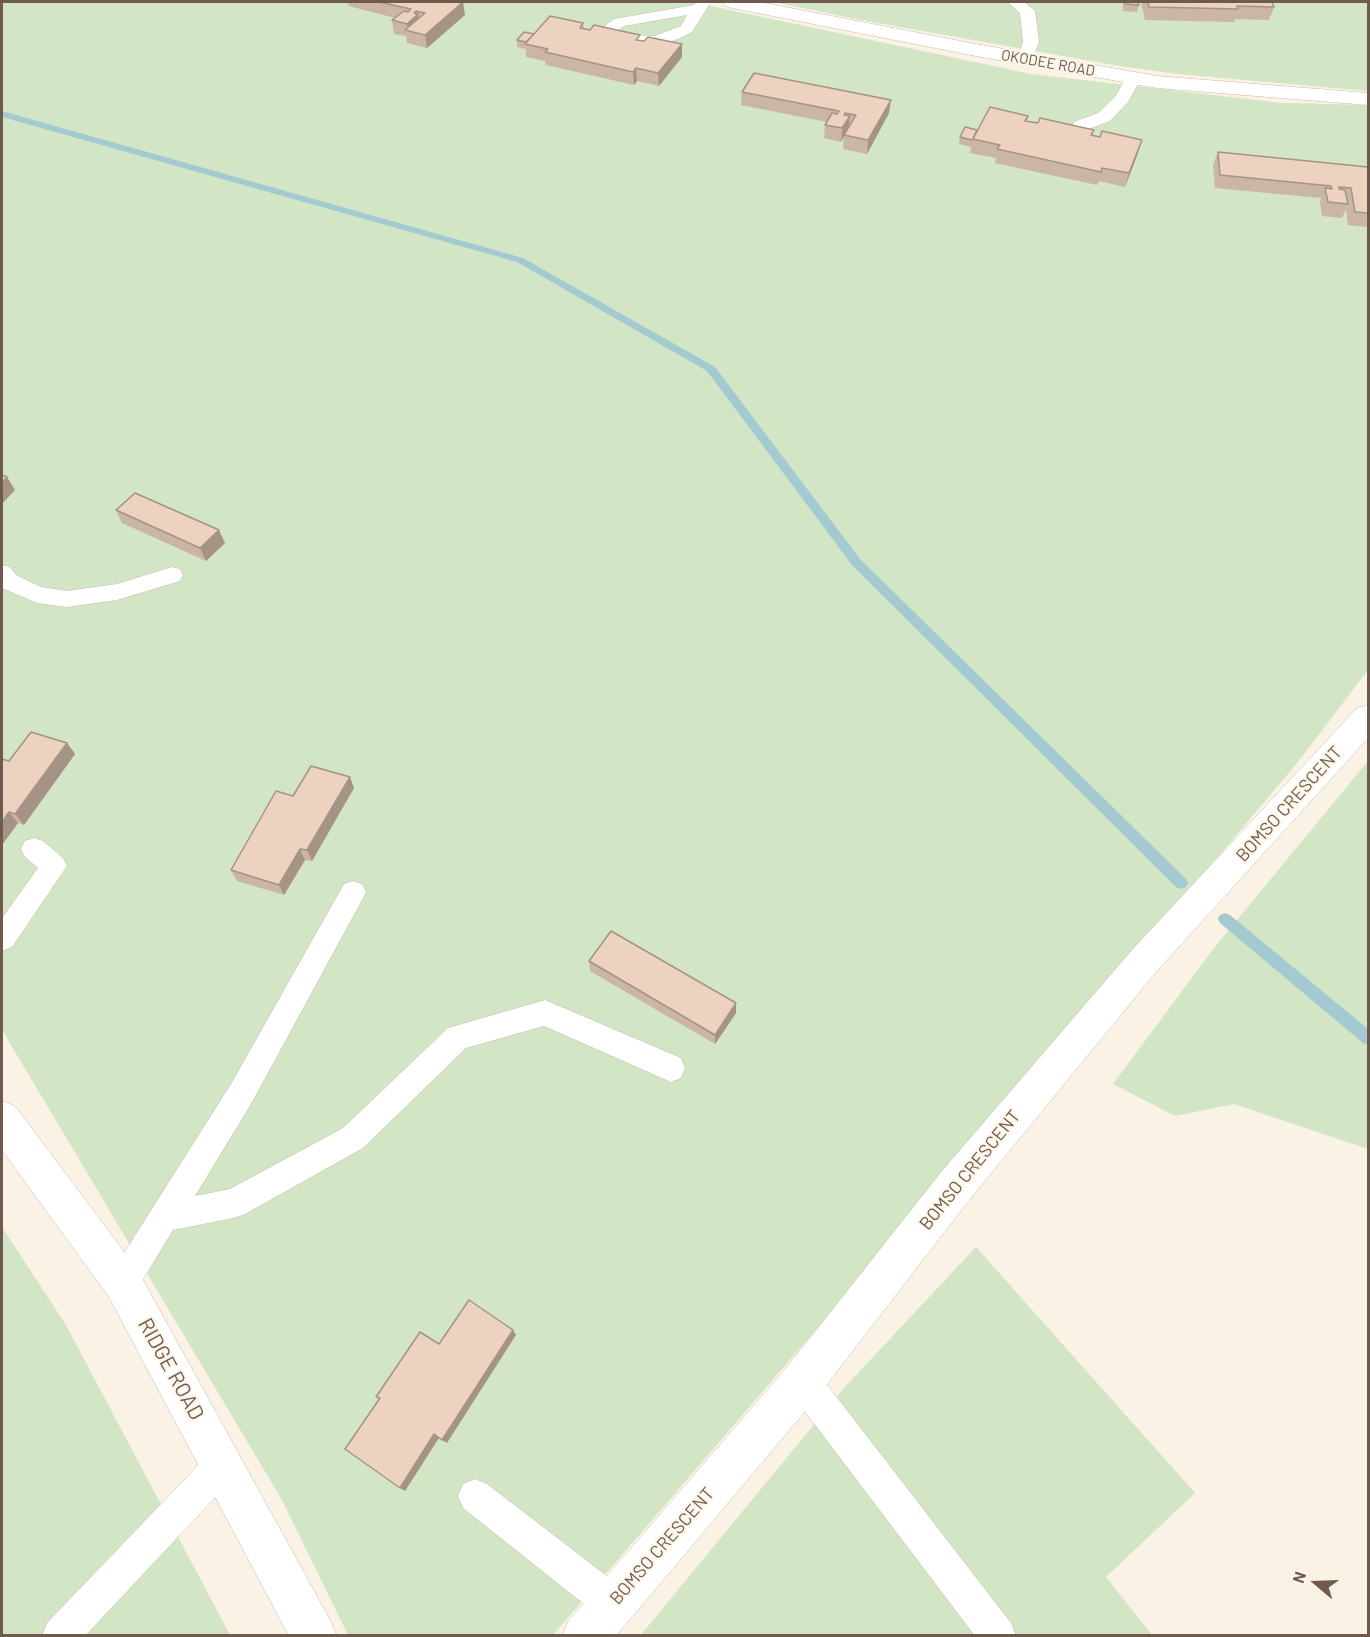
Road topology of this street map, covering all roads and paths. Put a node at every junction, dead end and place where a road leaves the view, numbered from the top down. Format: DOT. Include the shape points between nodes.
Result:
graph roads {
  1 [pos="732,2"];
  2 [pos="1015,2"];
  3 [pos="701,5"];
  4 [pos="1025,59"];
  5 [pos="1134,77"];
  6 [pos="1368,99"];
  7 [pos="1080,126"];
  8 [pos="172,575"];
  9 [pos="4,580"];
  10 [pos="1368,717"];
  11 [pos="34,849"];
  12 [pos="353,892"];
  13 [pos="2,939"];
  14 [pos="670,1068"];
  15 [pos="2,1119"];
  16 [pos="164,1217"];
  17 [pos="123,1283"];
  18 [pos="803,1381"];
  19 [pos="223,1464"];
  20 [pos="475,1496"];
  21 [pos="612,1603"];
  22 [pos="60,1635"];
  23 [pos="314,1635"];
  24 [pos="585,1635"];
  25 [pos="998,1635"];
  1 -- 4 [label="street, OKODEE ROAD"];
  2 -- 4 [label="lane" via="1028,11 1031,42"];
  3 -- 3 [label="lane" via="619,22 608,30 633,40 655,40 687,29"];
  4 -- 5 [label="street, OKODEE ROAD"];
  5 -- 6 [label="street, OKODEE ROAD" via="1249,91"];
  5 -- 7 [label="lane" via="1122,99 1104,117"];
  8 -- 9 [label="lane" via="117,592 67,599 37,596"];
  10 -- 18 [label="street, BOMSO CRESCENT" via="1144,962 956,1185"];
  11 -- 13 [label="lane" via="54,866"];
  12 -- 16 [label="lane" via="241,1094"];
  14 -- 16 [label="lane" via="545,1013 458,1037 353,1138 234,1203"];
  15 -- 17 [label="street, RIDGE ROAD"];
  16 -- 17 [label="lane"];
  17 -- 19 [label="street, RIDGE ROAD"];
  18 -- 21 [label="street, BOMSO CRESCENT"];
  18 -- 25 [label="lane"];
  19 -- 22 [label="lane"];
  19 -- 23 [label="street, RIDGE ROAD"];
  20 -- 21 [label="lane"];
  21 -- 24 [label="street, BOMSO CRESCENT"];
}
